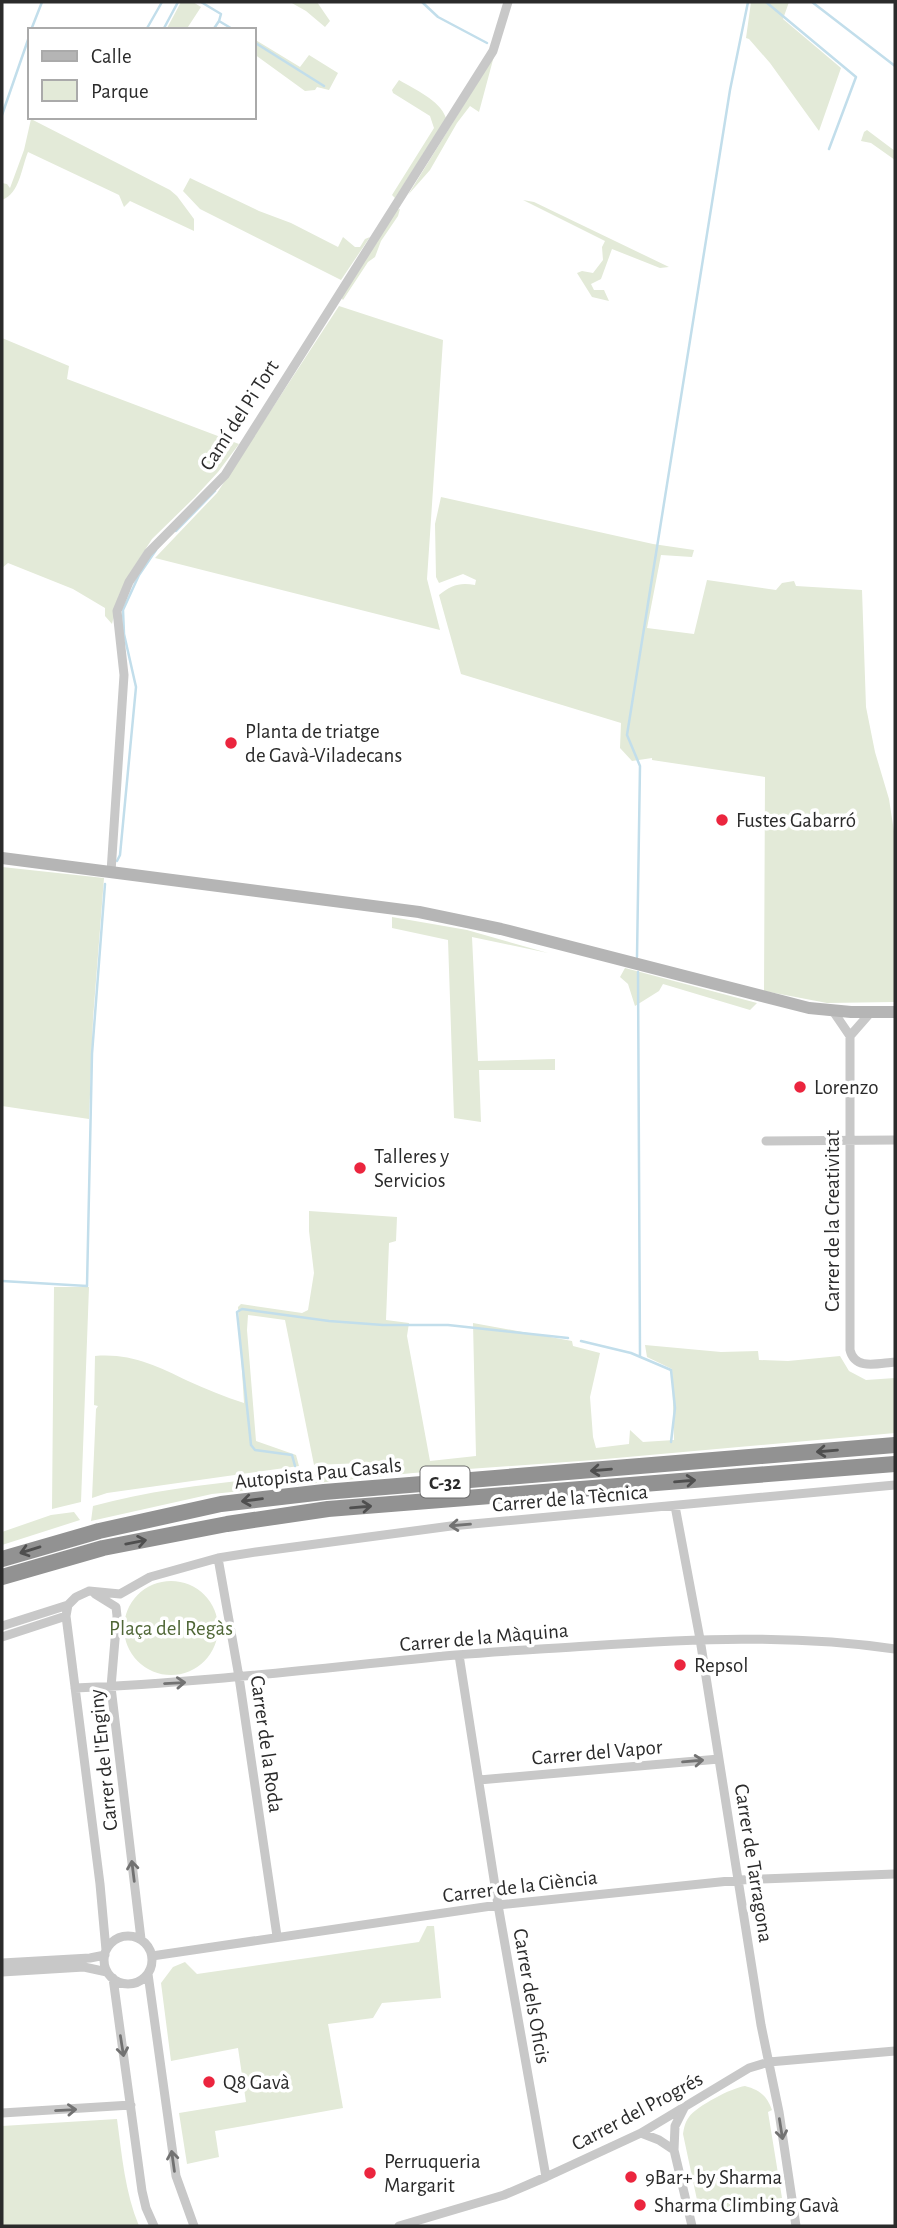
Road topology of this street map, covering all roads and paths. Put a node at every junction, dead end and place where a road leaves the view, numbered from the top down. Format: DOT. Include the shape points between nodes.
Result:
graph roads {
  1 [pos="508,2"];
  2 [pos="2,858"];
  3 [pos="111,872"];
  4 [pos="833,1011"];
  5 [pos="871,1012"];
  6 [pos="895,1012"];
  7 [pos="850,1037"];
  8 [pos="850,1140"];
  9 [pos="895,1140"];
  10 [pos="766,1141"];
  11 [pos="895,1362"];
  12 [pos="895,1445"];
  13 [pos="895,1464"];
  14 [pos="895,1485"];
  15 [pos="675,1506"];
  16 [pos="218,1558"];
  17 [pos="2,1559"];
  18 [pos="2,1577"];
  19 [pos="89,1591"];
  20 [pos="68,1605"];
  21 [pos="66,1616"];
  22 [pos="2,1626"];
  23 [pos="2,1637"];
  24 [pos="700,1639"];
  25 [pos="895,1649"];
  26 [pos="459,1655"];
  27 [pos="239,1677"];
  28 [pos="111,1687"];
  29 [pos="75,1688"];
  30 [pos="719,1759"];
  31 [pos="479,1780"];
  32 [pos="895,1874"];
  33 [pos="739,1880"];
  34 [pos="498,1905"];
  35 [pos="277,1936"];
  36 [pos="141,1939"];
  37 [pos="105,1953"];
  38 [pos="152,1956"];
  39 [pos="2,1963"];
  40 [pos="2,1972"];
  41 [pos="148,1974"];
  42 [pos="110,1975"];
  43 [pos="895,2051"];
  44 [pos="769,2062"];
  45 [pos="131,2105"];
  46 [pos="685,2107"];
  47 [pos="2,2113"];
  48 [pos="641,2133"];
  49 [pos="674,2150"];
  50 [pos="546,2177"];
  51 [pos="154,2226"];
  52 [pos="194,2226"];
  53 [pos="398,2226"];
  54 [pos="692,2226"];
  55 [pos="796,2226"];
  1 -- 3 [label="street, Camí del Pi Tort" via="493,51 225,475 148,553 129,582 117,611 124,675"];
  2 -- 3 [label="main road"];
  3 -- 4 [label="main road" via="419,912"];
  4 -- 5 [label="main road"];
  4 -- 7 [label="street"];
  5 -- 6 [label="main road"];
  5 -- 7 [label="street"];
  7 -- 8 [label="street, Carrer de la Creativitat"];
  8 -- 9 [label="street"];
  8 -- 10 [label="street"];
  8 -- 11 [label="street, Carrer de la Creativitat" via="851,1355 865,1364"];
  12 -- 17 [label="highway, Autopista Pau Casals / C-32, one-way" via="221,1504 99,1531"];
  18 -- 13 [label="highway, Autopista Pau Casals / C-32, one-way" via="103,1548 328,1509"];
  14 -- 15 [label="street, Carrer de la Tècnica"];
  15 -- 16 [label="street, Carrer de la Tècnica, one-way" via="451,1526"];
  15 -- 24 [label="street, Carrer de Tarragona"];
  16 -- 19 [label="street, Carrer de la Tècnica" via="150,1577 120,1594"];
  16 -- 27 [label="street, Carrer de la Roda"];
  19 -- 20 [label="street"];
  19 -- 28 [label="street, Carrer de l'Enginy" via="116,1607"];
  20 -- 21 [label="street, Carrer de l'Enginy"];
  20 -- 22 [label="street"];
  21 -- 23 [label="street"];
  21 -- 29 [label="street, Carrer de l'Enginy"];
  24 -- 25 [label="street, Carrer de la Màquina" via="802,1639"];
  24 -- 26 [label="street, Carrer de la Màquina"];
  24 -- 30 [label="street, Carrer de Tarragona"];
  26 -- 27 [label="street, Carrer de la Màquina"];
  26 -- 31 [label="street, Carrer dels Oficis"];
  28 -- 27 [label="street, Carrer de la Màquina, one-way"];
  27 -- 35 [label="street, Carrer de la Roda"];
  28 -- 29 [label="street, Carrer de la Màquina"];
  36 -- 28 [label="street, Carrer de l'Enginy, one-way"];
  29 -- 37 [label="street, Carrer de l'Enginy"];
  31 -- 30 [label="street, Carrer del Vapor, one-way"];
  30 -- 33 [label="street, Carrer de Tarragona"];
  31 -- 34 [label="street, Carrer dels Oficis"];
  32 -- 33 [label="street, Carrer de la Ciència"];
  33 -- 34 [label="street, Carrer de la Ciència"];
  33 -- 44 [label="street, Carrer de Tarragona"];
  34 -- 35 [label="street, Carrer de la Ciència"];
  34 -- 50 [label="street, Carrer dels Oficis"];
  35 -- 38 [label="street, Carrer de la Ciència"];
  36 -- 37 [label="street" via="123,1936"];
  36 -- 38 [label="street"];
  37 -- 39 [label="street" via="90,1958"];
  37 -- 42 [label="street"];
  38 -- 41 [label="street"];
  40 -- 42 [label="street" via="85,1967"];
  41 -- 42 [label="street" via="132,1984"];
  52 -- 41 [label="street, one-way" via="176,2176"];
  42 -- 45 [label="street, one-way"];
  43 -- 44 [label="street, Carrer del Progrés"];
  44 -- 46 [label="street, Carrer del Progrés" via="749,2068"];
  44 -- 55 [label="street, Carrer de Tarragona, one-way"];
  47 -- 45 [label="street, one-way"];
  45 -- 51 [label="street" via="142,2191"];
  46 -- 48 [label="street, Carrer del Progrés"];
  46 -- 49 [label="street" via="675,2126"];
  48 -- 49 [label="street"];
  48 -- 50 [label="street, Carrer del Progrés"];
  49 -- 54 [label="street"];
  50 -- 53 [label="street, Carrer del Progrés" via="504,2195"];
}
